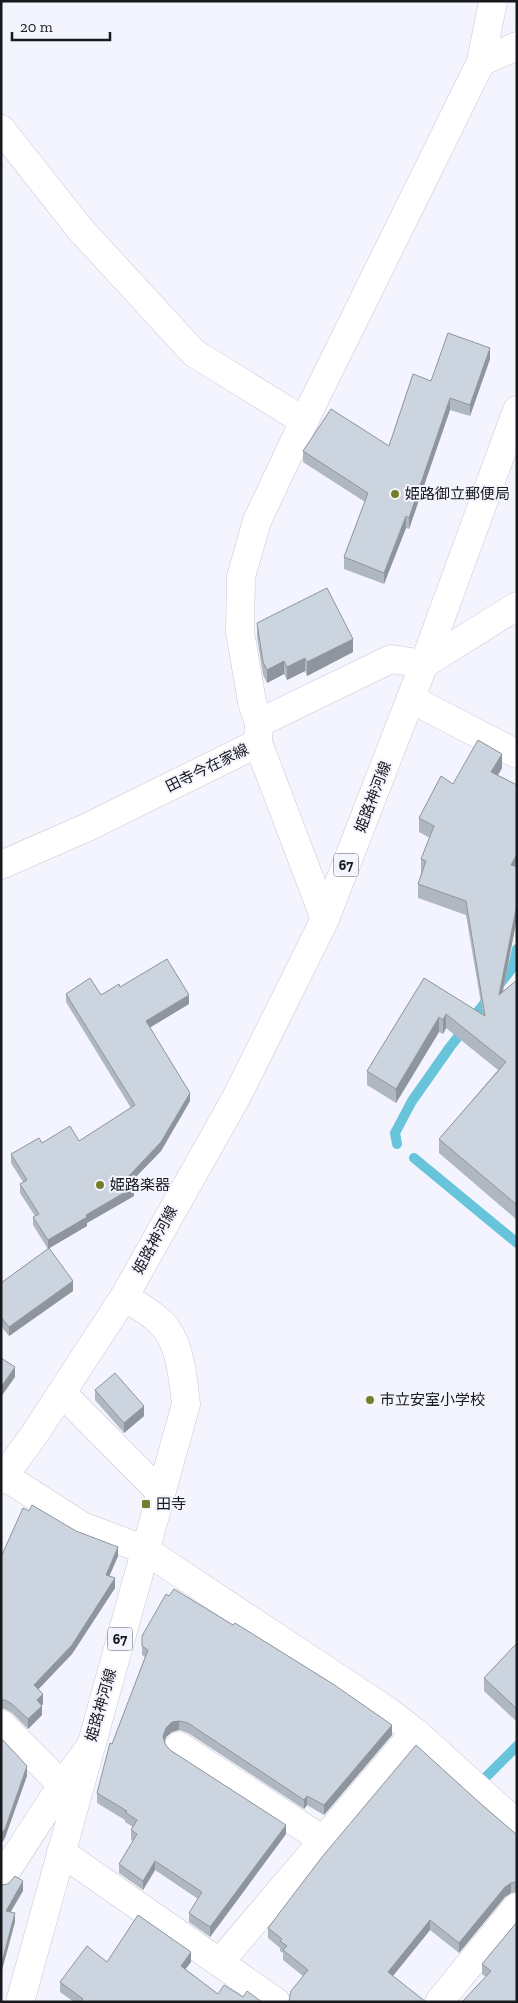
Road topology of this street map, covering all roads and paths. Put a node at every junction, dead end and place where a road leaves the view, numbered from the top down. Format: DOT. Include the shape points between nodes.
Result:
graph roads {
  1 [pos="493,1"];
  2 [pos="517,46"];
  3 [pos="481,62"];
  4 [pos="1,129"];
  5 [pos="517,410"];
  6 [pos="304,420"];
  7 [pos="517,606"];
  8 [pos="424,664"];
  9 [pos="411,699"];
  10 [pos="258,733"];
  11 [pos="517,754"];
  12 [pos="1,865"];
  13 [pos="325,919"];
  14 [pos="124,1297"];
  15 [pos="62,1393"];
  16 [pos="2,1477"];
  17 [pos="161,1493"];
  18 [pos="144,1550"];
  19 [pos="1,1724"];
  20 [pos="415,1732"];
  21 [pos="179,1746"];
  22 [pos="90,1747"];
  23 [pos="62,1785"];
  24 [pos="517,1824"];
  25 [pos="323,1840"];
  26 [pos="61,1852"];
  27 [pos="1,1879"];
  28 [pos="517,1907"];
  29 [pos="220,1962"];
  30 [pos="27,1998"];
  31 [pos="276,2002"];
  32 [pos="439,2002"];
  1 -- 3 [label="street"];
  2 -- 3 [label="street"];
  3 -- 6 [label="street"];
  4 -- 6 [label="street" via="80,229 194,352"];
  5 -- 8 [label="street, 姫路神河線 / 67"];
  6 -- 10 [label="street" via="257,521 241,577 240,632"];
  7 -- 8 [label="street"];
  8 -- 9 [label="street, 姫路神河線 / 67"];
  8 -- 10 [label="street, 田寺今在家線" via="391,659"];
  9 -- 11 [label="street"];
  9 -- 13 [label="street, 姫路神河線 / 67"];
  10 -- 12 [label="street, 田寺今在家線" via="88,827"];
  10 -- 13 [label="street"];
  13 -- 14 [label="street, 姫路神河線 / 67" via="236,1098"];
  14 -- 15 [label="street"];
  14 -- 17 [label="street, 姫路神河線 / 67" via="160,1322 175,1345 183,1378 186,1404"];
  15 -- 16 [label="street"];
  15 -- 17 [label="street"];
  16 -- 18 [label="street" via="82,1526"];
  17 -- 18 [label="street, 姫路神河線 / 67"];
  18 -- 20 [label="street"];
  18 -- 22 [label="street, 姫路神河線 / 67"];
  19 -- 23 [label="street"];
  20 -- 24 [label="street"];
  20 -- 25 [label="street"];
  21 -- 25 [label="street"];
  22 -- 23 [label="street"];
  22 -- 26 [label="street, 姫路神河線 / 67"];
  23 -- 27 [label="street"];
  25 -- 29 [label="street"];
  26 -- 29 [label="street"];
  26 -- 30 [label="street, 姫路神河線 / 67"];
  28 -- 32 [label="street"];
  29 -- 31 [label="street"];
}
